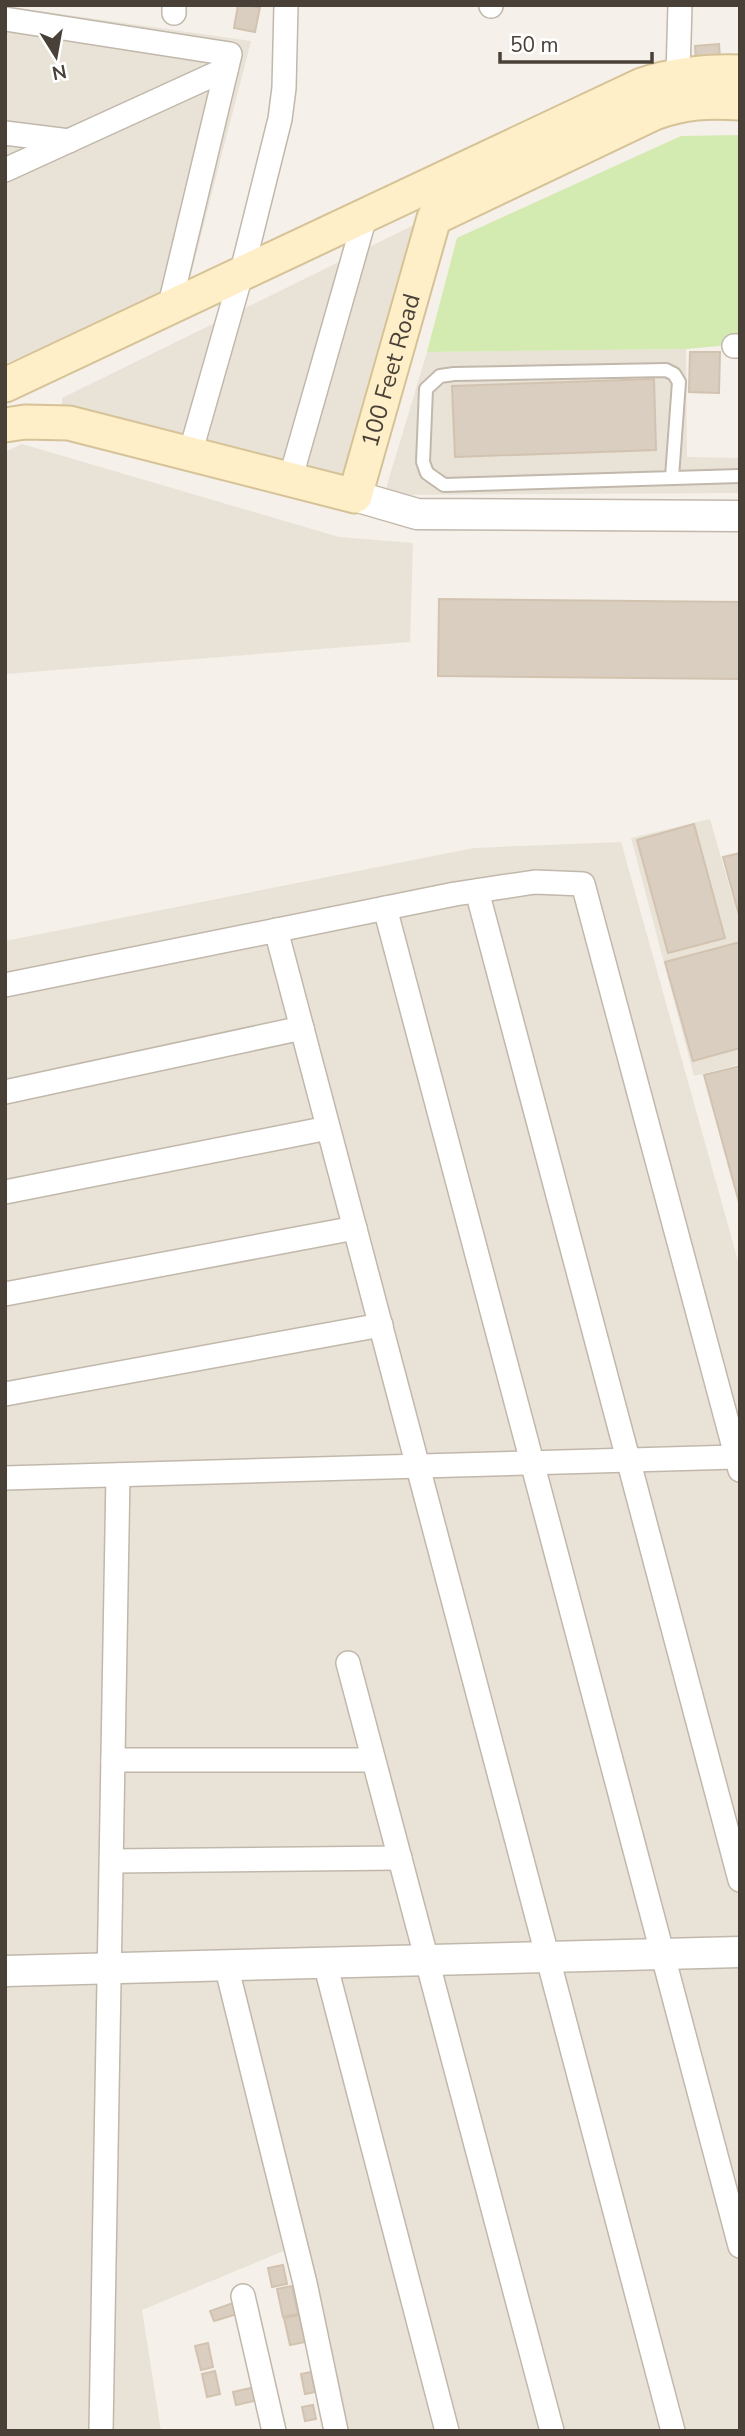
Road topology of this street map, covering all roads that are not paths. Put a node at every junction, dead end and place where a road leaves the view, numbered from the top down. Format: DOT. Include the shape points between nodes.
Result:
graph roads {
  1 [pos="286,5"];
  2 [pos="680,5"];
  3 [pos="5,19"];
  4 [pos="226,69"];
  5 [pos="740,72"];
  6 [pos="678,75"];
  7 [pos="740,103"];
  8 [pos="5,133"];
  9 [pos="69,141"];
  10 [pos="5,170"];
  11 [pos="365,217"];
  12 [pos="241,275"];
  13 [pos="169,309"];
  14 [pos="5,385"];
  15 [pos="5,425"];
  16 [pos="190,454"];
  17 [pos="740,476"];
  18 [pos="672,477"];
  19 [pos="290,480"];
  20 [pos="355,496"];
  21 [pos="740,516"];
  22 [pos="477,891"];
  23 [pos="385,908"];
  24 [pos="276,930"];
  25 [pos="5,985"];
  26 [pos="302,1028"];
  27 [pos="5,1092"];
  28 [pos="328,1128"];
  29 [pos="5,1192"];
  30 [pos="355,1228"];
  31 [pos="5,1294"];
  32 [pos="381,1325"];
  33 [pos="5,1394"];
  34 [pos="628,1461"];
  35 [pos="533,1464"];
  36 [pos="738,1464"];
  37 [pos="418,1467"];
  38 [pos="118,1475"];
  39 [pos="5,1478"];
  40 [pos="5,1487"];
  41 [pos="348,1664"];
  42 [pos="113,1760"];
  43 [pos="373,1760"];
  44 [pos="400,1858"];
  45 [pos="111,1860"];
  46 [pos="740,1880"];
  47 [pos="740,1952"];
  48 [pos="664,1954"];
  49 [pos="548,1957"];
  50 [pos="427,1960"];
  51 [pos="325,1963"];
  52 [pos="226,1965"];
  53 [pos="110,1968"];
  54 [pos="5,1971"];
  55 [pos="740,2246"];
  56 [pos="243,2296"];
  57 [pos="101,2431"];
  58 [pos="274,2431"];
  59 [pos="336,2431"];
  60 [pos="447,2431"];
  61 [pos="552,2431"];
  62 [pos="673,2431"];
  1 -- 12 [label="street" via="283,104"];
  2 -- 6 [label="street"];
  3 -- 4 [label="street" via="230,54"];
  4 -- 9 [label="street"];
  4 -- 13 [label="street"];
  5 -- 6 [label="main road"];
  6 -- 11 [label="main road" via="642,85"];
  7 -- 20 [label="main road, 100 Feet Road" via="705,101 654,113 434,218"];
  8 -- 9 [label="street"];
  9 -- 10 [label="street"];
  11 -- 12 [label="main road"];
  11 -- 19 [label="street"];
  12 -- 13 [label="main road"];
  12 -- 16 [label="street"];
  13 -- 14 [label="main road"];
  15 -- 16 [label="main road" via="69,423"];
  16 -- 19 [label="main road"];
  17 -- 18 [label="lane"];
  18 -- 18 [label="lane" via="444,485 427,473 423,461 426,389 440,376 454,374 666,370 679,382"];
  19 -- 20 [label="main road"];
  20 -- 21 [label="street" via="417,514"];
  22 -- 23 [label="street"];
  22 -- 34 [label="street"];
  22 -- 36 [label="street" via="535,882 583,884"];
  23 -- 24 [label="street"];
  23 -- 35 [label="street"];
  24 -- 25 [label="street"];
  24 -- 26 [label="street"];
  26 -- 27 [label="street"];
  26 -- 28 [label="street"];
  28 -- 29 [label="street"];
  28 -- 30 [label="street"];
  30 -- 31 [label="street"];
  30 -- 32 [label="street"];
  32 -- 33 [label="street"];
  32 -- 37 [label="street"];
  34 -- 35 [label="street"];
  34 -- 36 [label="street"];
  34 -- 46 [label="street"];
  35 -- 37 [label="street"];
  35 -- 48 [label="street"];
  37 -- 38 [label="street"];
  37 -- 49 [label="street"];
  38 -- 39 [label="street"];
  38 -- 42 [label="street"];
  39 -- 40 [label="street"];
  41 -- 43 [label="street"];
  42 -- 43 [label="street"];
  42 -- 45 [label="street"];
  43 -- 44 [label="street"];
  44 -- 45 [label="street"];
  44 -- 50 [label="street"];
  45 -- 53 [label="street"];
  47 -- 48 [label="street"];
  48 -- 49 [label="street"];
  48 -- 55 [label="street"];
  49 -- 50 [label="street"];
  49 -- 62 [label="street"];
  50 -- 51 [label="street"];
  50 -- 61 [label="street"];
  51 -- 52 [label="street"];
  51 -- 60 [label="street"];
  52 -- 53 [label="street"];
  52 -- 59 [label="street" via="306,2283"];
  53 -- 54 [label="street"];
  53 -- 57 [label="street"];
  56 -- 58 [label="street"];
}
